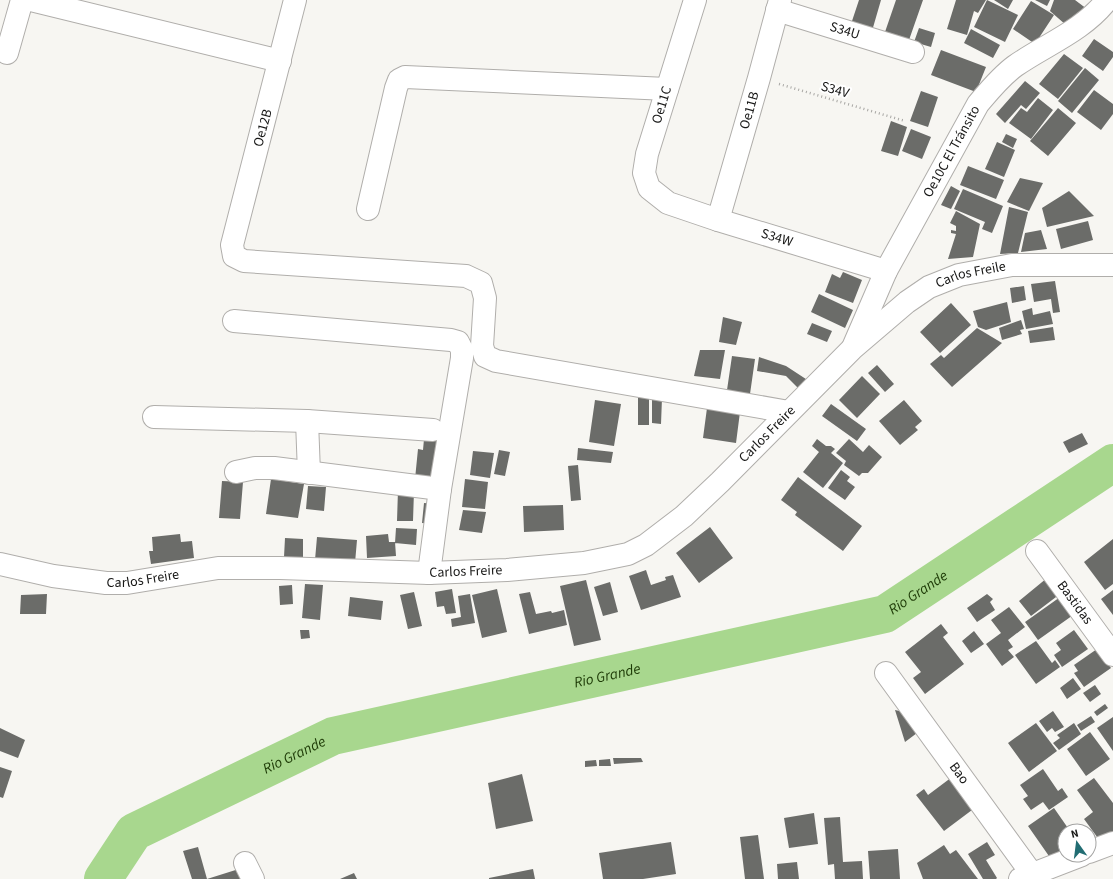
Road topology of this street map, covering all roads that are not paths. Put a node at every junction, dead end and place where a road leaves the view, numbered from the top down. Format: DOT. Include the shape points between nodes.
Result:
graph roads {
  1 [pos="22,0"];
  2 [pos="31,0"];
  3 [pos="295,0"];
  4 [pos="695,0"];
  5 [pos="1107,0"];
  6 [pos="779,5"];
  7 [pos="912,52"];
  8 [pos="7,53"];
  9 [pos="280,61"];
  10 [pos="667,89"];
  11 [pos="668,203"];
  12 [pos="368,210"];
  13 [pos="718,220"];
  14 [pos="1113,265"];
  15 [pos="886,271"];
  16 [pos="234,321"];
  17 [pos="852,349"];
  18 [pos="789,412"];
  19 [pos="154,417"];
  20 [pos="307,421"];
  21 [pos="433,430"];
  22 [pos="236,472"];
  23 [pos="309,473"];
  24 [pos="440,489"];
  25 [pos="1037,551"];
  26 [pos="0,564"];
  27 [pos="429,572"];
  28 [pos="1113,655"];
  29 [pos="886,672"];
  30 [pos="1113,843"];
  31 [pos="1097,849"];
  32 [pos="1061,863"];
  33 [pos="1025,877"];
  1 -- 8 [label="street"];
  2 -- 9 [label="street"];
  3 -- 9 [label="street, Oe12B"];
  4 -- 10 [label="street, Oe11C"];
  5 -- 15 [label="street, Oe10C El Tránsito" via="1083,24 1014,67 994,84 978,104"];
  6 -- 7 [label="street, S34U"];
  6 -- 13 [label="street, Oe11B"];
  9 -- 18 [label="street, Oe12B" via="232,245 234,256 244,261 466,276 481,283 485,298 482,346 485,356 496,361"];
  10 -- 11 [label="street, Oe11C" via="647,154 644,173 649,188"];
  10 -- 12 [label="street" via="405,77 399,80 396,88"];
  11 -- 13 [label="street, S34W"];
  13 -- 15 [label="street, S34W"];
  14 -- 17 [label="street, Carlos Freile" via="1012,265 953,277 929,287 907,302"];
  15 -- 17 [label="street, Oe10C El Tránsito"];
  16 -- 24 [label="street" via="458,342 462,358"];
  17 -- 18 [label="street, Carlos Freire"];
  18 -- 27 [label="street, Carlos Freire" via="684,516 637,550 584,563 507,570"];
  19 -- 20 [label="street"];
  20 -- 21 [label="street"];
  20 -- 23 [label="street"];
  22 -- 23 [label="street" via="274,468"];
  23 -- 24 [label="street"];
  24 -- 27 [label="street"];
  25 -- 28 [label="street, Bastidas"];
  26 -- 27 [label="street, Carlos Freire" via="53,576 106,583 127,583 218,568"];
  29 -- 33 [label="street, Bao"];
  30 -- 31 [label="street"];
  32 -- 33 [label="street"];
}
